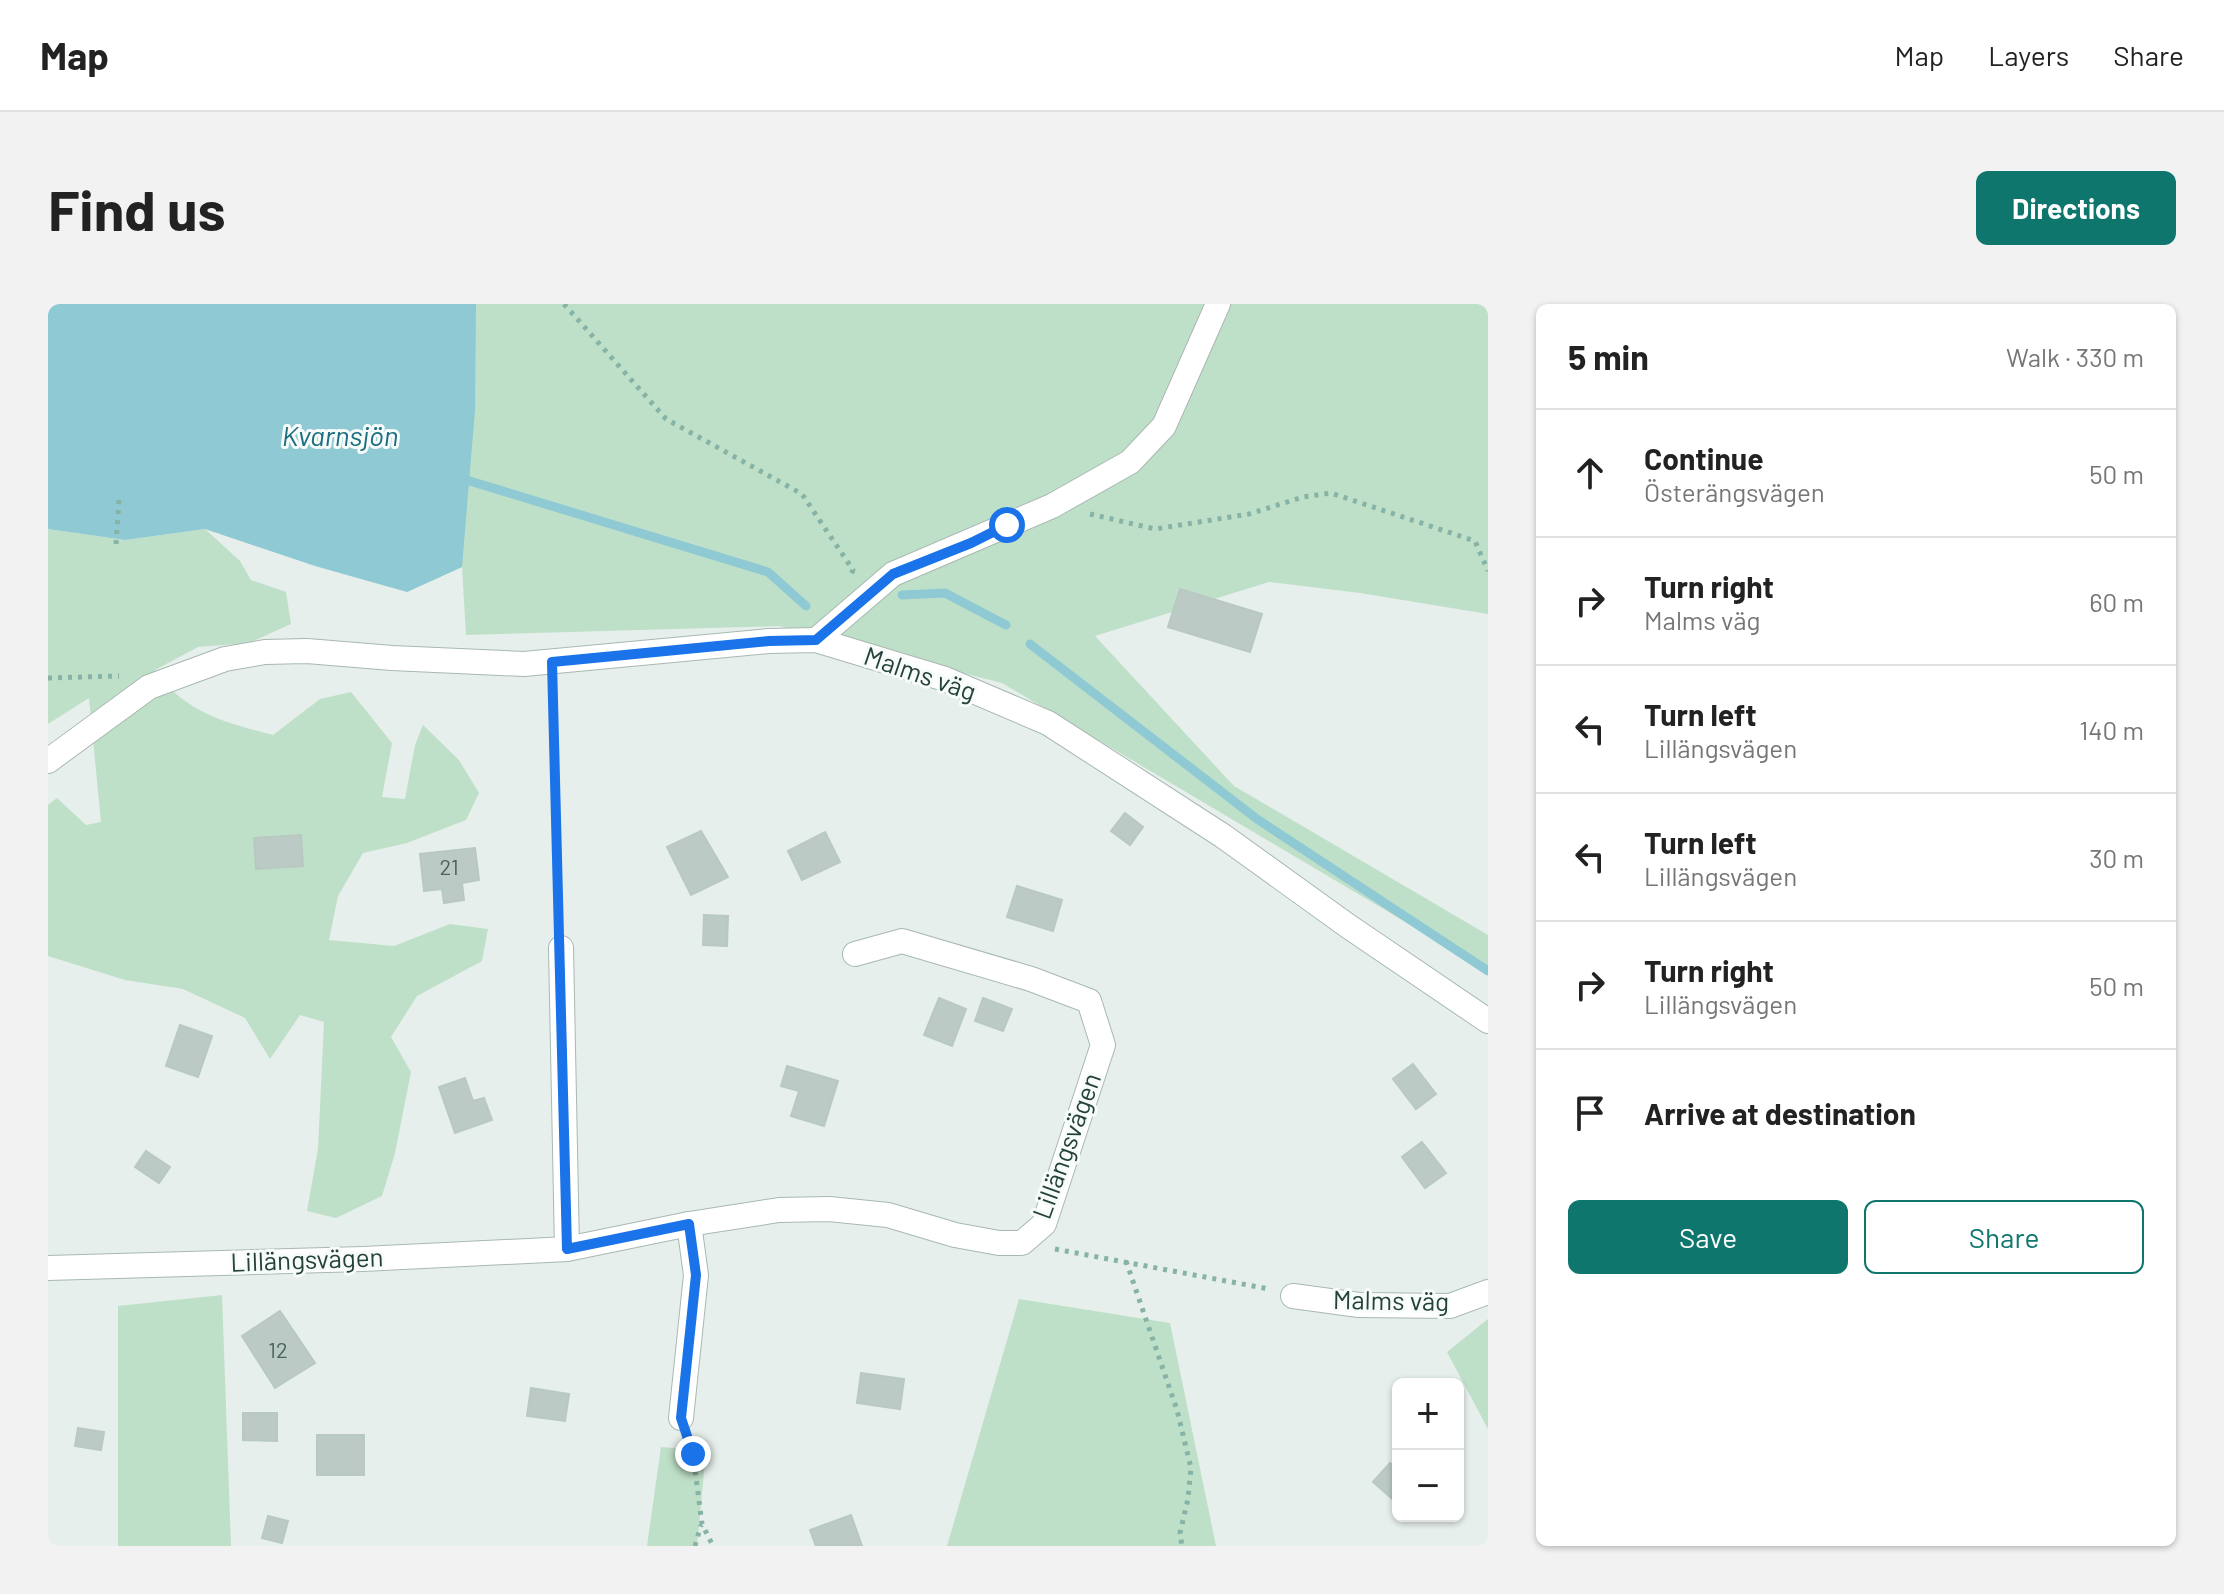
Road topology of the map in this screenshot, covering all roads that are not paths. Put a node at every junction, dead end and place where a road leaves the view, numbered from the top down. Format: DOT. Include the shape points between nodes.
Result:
graph roads {
  1 [pos="1218,304"];
  2 [pos="816,640"];
  3 [pos="48,761"];
  4 [pos="561,948"];
  5 [pos="855,954"];
  6 [pos="1488,1021"];
  7 [pos="689,1224"];
  8 [pos="567,1249"];
  9 [pos="48,1268"];
  10 [pos="1488,1292"];
  11 [pos="1293,1296"];
  12 [pos="681,1418"];
  1 -- 2 [label="street" via="1164,426 1130,462 1052,506 893,574"];
  2 -- 3 [label="street, Malms väg" via="524,664 265,652 225,659 149,687"];
  2 -- 6 [label="street, Malms väg" via="945,679 1048,723 1223,836"];
  4 -- 8 [label="street"];
  5 -- 7 [label="street, Lillängsvägen" via="902,941 1089,1001 1103,1045 1044,1224 1022,1243 955,1235 888,1215 829,1209 779,1210"];
  7 -- 8 [label="street, Lillängsvägen"];
  7 -- 12 [label="street" via="696,1275"];
  8 -- 9 [label="street, Lillängsvägen"];
  10 -- 11 [label="street, Malms väg" via="1450,1306 1359,1305"];
}
